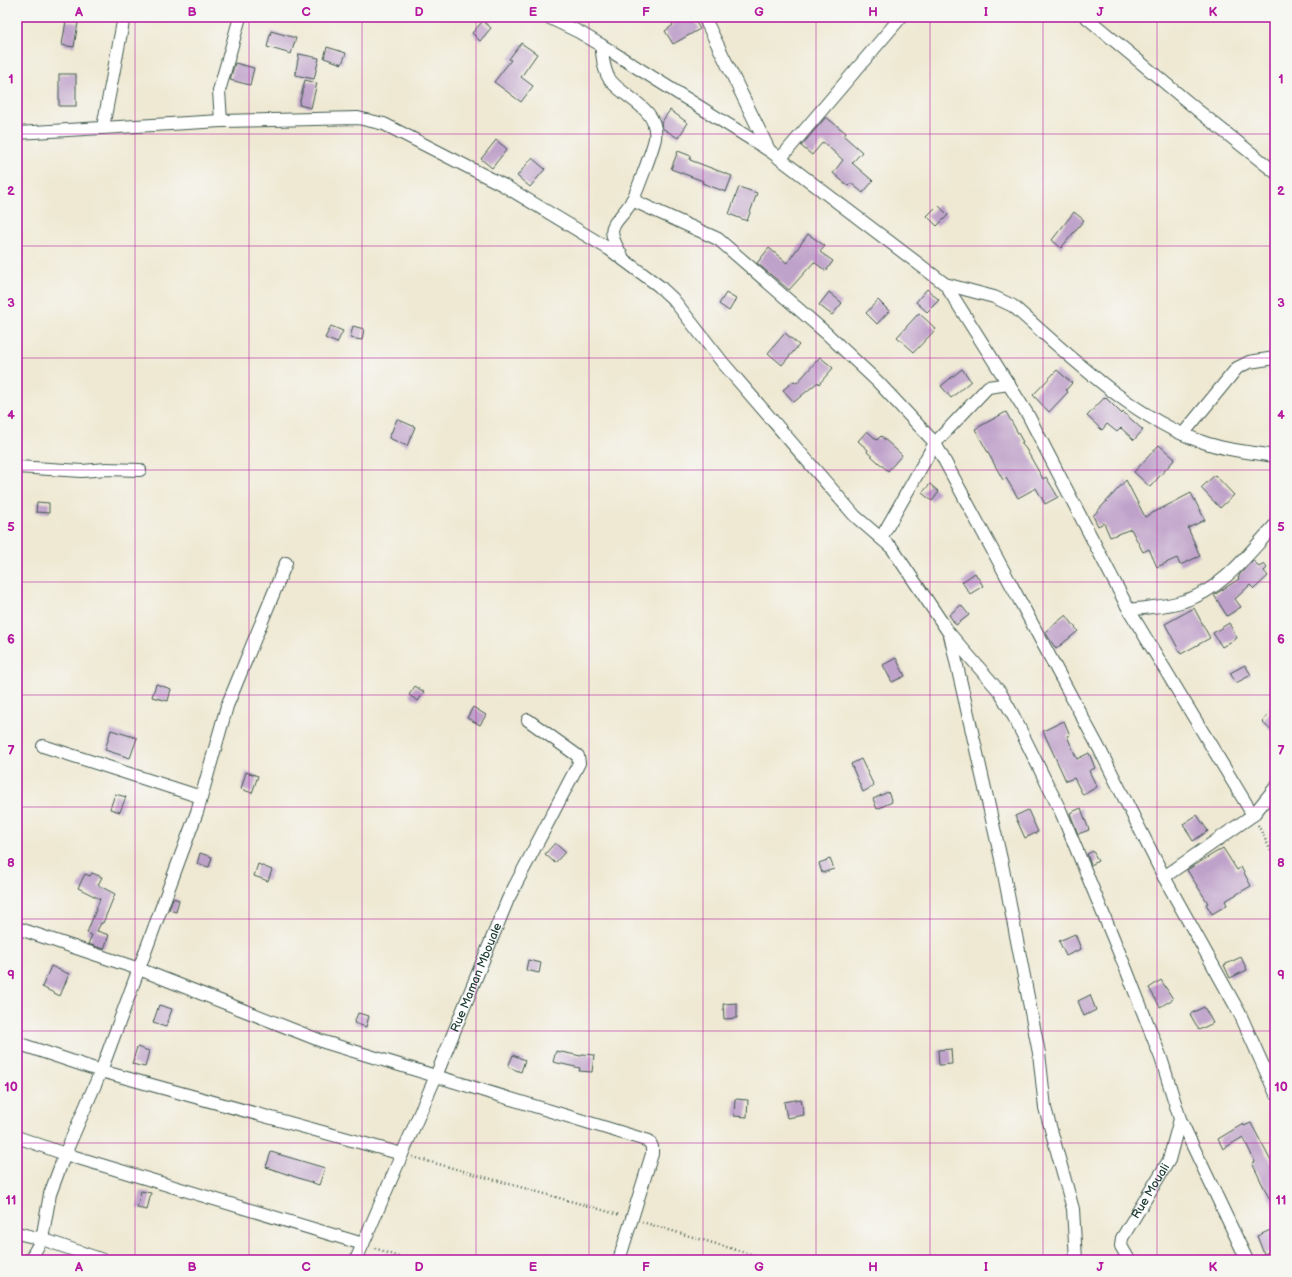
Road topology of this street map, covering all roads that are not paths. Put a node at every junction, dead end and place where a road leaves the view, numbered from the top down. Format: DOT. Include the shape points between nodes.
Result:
graph roads {
  1 [pos="124,17"];
  2 [pos="240,17"];
  3 [pos="548,17"];
  4 [pos="704,17"];
  5 [pos="901,17"];
  6 [pos="1086,17"];
  7 [pos="562,21"];
  8 [pos="601,45"];
  9 [pos="221,121"];
  10 [pos="103,127"];
  11 [pos="17,133"];
  12 [pos="770,151"];
  13 [pos="780,159"];
  14 [pos="1275,172"];
  15 [pos="632,200"];
  16 [pos="625,260"];
  17 [pos="945,284"];
  18 [pos="1275,358"];
  19 [pos="1009,384"];
  20 [pos="1183,434"];
  21 [pos="935,443"];
  22 [pos="1275,456"];
  23 [pos="17,467"];
  24 [pos="140,470"];
  25 [pos="1275,526"];
  26 [pos="881,538"];
  27 [pos="286,563"];
  28 [pos="1129,610"];
  29 [pos="950,633"];
  30 [pos="528,720"];
  31 [pos="43,746"];
  32 [pos="1275,788"];
  33 [pos="201,797"];
  34 [pos="1253,815"];
  35 [pos="1164,877"];
  36 [pos="17,928"];
  37 [pos="139,969"];
  38 [pos="17,1043"];
  39 [pos="101,1071"];
  40 [pos="436,1076"];
  41 [pos="1275,1092"];
  42 [pos="1180,1119"];
  43 [pos="17,1137"];
  44 [pos="65,1154"];
  45 [pos="402,1154"];
  46 [pos="17,1233"];
  47 [pos="42,1240"];
  48 [pos="363,1244"];
  49 [pos="30,1260"];
  50 [pos="103,1260"];
  51 [pos="356,1260"];
  52 [pos="619,1260"];
  53 [pos="1076,1260"];
  54 [pos="1129,1260"];
  55 [pos="1247,1260"];
  1 -- 10 [label="street"];
  2 -- 9 [label="street" via="219,91"];
  3 -- 7 [label="street"];
  4 -- 12 [label="street"];
  5 -- 13 [label="street"];
  6 -- 14 [label="street"];
  7 -- 8 [label="street"];
  8 -- 12 [label="street"];
  8 -- 15 [label="street" via="604,69 610,80 647,111 654,125 655,138"];
  9 -- 10 [label="street"];
  9 -- 16 [label="street" via="358,118 384,124 503,185"];
  10 -- 11 [label="street"];
  12 -- 13 [label="street"];
  13 -- 17 [label="street"];
  15 -- 16 [label="street" via="614,223 612,240"];
  15 -- 21 [label="street" via="718,239 826,333 878,382"];
  16 -- 26 [label="street" via="673,299 723,363 855,516"];
  17 -- 19 [label="street"];
  17 -- 20 [label="street" via="994,297 1013,306 1117,394 1146,415"];
  18 -- 20 [label="street" via="1249,362 1238,368"];
  19 -- 21 [label="street" via="988,387"];
  19 -- 28 [label="street" via="1028,415"];
  20 -- 22 [label="street" via="1224,448"];
  21 -- 26 [label="street"];
  21 -- 35 [label="street" via="1100,750"];
  23 -- 24 [label="street" via="82,471"];
  25 -- 28 [label="street" via="1218,585 1183,602"];
  26 -- 29 [label="street" via="892,548"];
  27 -- 33 [label="street" via="227,706"];
  28 -- 34 [label="street"];
  29 -- 42 [label="street" via="1000,692 1061,812 1161,1058"];
  29 -- 53 [label="street" via="1002,859 1039,1053 1046,1108 1073,1209"];
  30 -- 40 [label="street, Rue Maman Mbouale" via="578,756 579,763 508,899"];
  31 -- 33 [label="street"];
  32 -- 34 [label="street"];
  33 -- 37 [label="street"];
  34 -- 35 [label="street"];
  35 -- 41 [label="street" via="1240,1014"];
  36 -- 37 [label="street"];
  37 -- 39 [label="street"];
  37 -- 40 [label="street" via="324,1042"];
  38 -- 39 [label="street"];
  39 -- 44 [label="street"];
  39 -- 45 [label="street"];
  40 -- 45 [label="street, Rue Maman Mbouale"];
  40 -- 52 [label="street" via="649,1141 652,1154"];
  42 -- 54 [label="street, Rue Mouali" via="1169,1160 1122,1238 1121,1246"];
  42 -- 55 [label="street"];
  43 -- 44 [label="street"];
  44 -- 47 [label="street" via="50,1194"];
  44 -- 48 [label="street"];
  45 -- 48 [label="street, Rue Maman Mbouale"];
  46 -- 47 [label="street"];
  47 -- 49 [label="street"];
  47 -- 50 [label="street"];
  48 -- 51 [label="street, Rue Maman Mbouale"];
}
